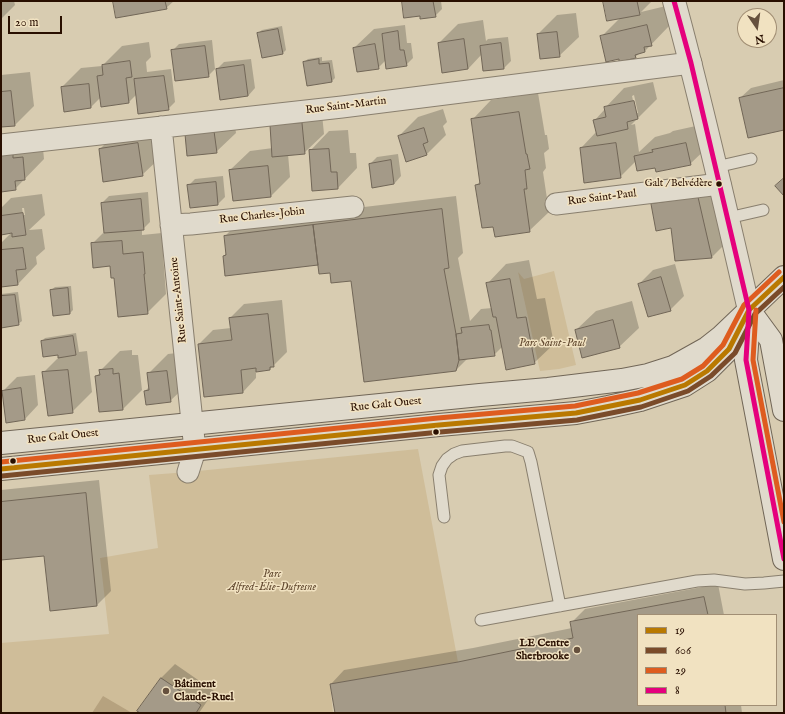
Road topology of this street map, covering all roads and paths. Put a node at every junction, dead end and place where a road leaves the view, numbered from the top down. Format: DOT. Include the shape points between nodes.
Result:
graph roads {
  1 [pos="674,1"];
  2 [pos="691,63"];
  3 [pos="161,127"];
  4 [pos="1,146"];
  5 [pos="751,159"];
  6 [pos="718,175"];
  7 [pos="556,204"];
  8 [pos="352,207"];
  9 [pos="763,210"];
  10 [pos="728,218"];
  11 [pos="171,225"];
  12 [pos="784,277"];
  13 [pos="749,310"];
  14 [pos="784,410"];
  15 [pos="193,424"];
  16 [pos="1,443"];
  17 [pos="195,450"];
  18 [pos="1,469"];
  19 [pos="188,472"];
  20 [pos="444,517"];
  21 [pos="784,559"];
  22 [pos="784,581"];
  23 [pos="560,606"];
  24 [pos="481,620"];
  1 -- 2 [label="main road"];
  2 -- 3 [label="street, Rue Saint-Martin"];
  2 -- 6 [label="main road"];
  3 -- 4 [label="street, Rue Saint-Martin"];
  3 -- 11 [label="street, Rue Saint-Antoine"];
  5 -- 6 [label="lane"];
  6 -- 7 [label="street, Rue Saint-Paul"];
  6 -- 10 [label="main road"];
  8 -- 11 [label="street, Rue Charles-Jobin"];
  9 -- 10 [label="lane"];
  10 -- 13 [label="main road"];
  11 -- 15 [label="street, Rue Saint-Antoine"];
  12 -- 13 [label="main road, Rue Galt Ouest"];
  13 -- 14 [label="main road" via="771,340"];
  13 -- 15 [label="main road, Rue Galt Ouest" via="707,348 673,367 629,379"];
  13 -- 17 [label="main road, Rue Galt Ouest" via="729,349 707,371 685,385 640,400 576,412"];
  13 -- 21 [label="main road" via="746,360"];
  15 -- 16 [label="main road, Rue Galt Ouest"];
  15 -- 17 [label="street, Rue Saint-Antoine"];
  17 -- 18 [label="main road, Rue Galt Ouest"];
  17 -- 19 [label="street, Rue Saint-Antoine"];
  20 -- 23 [label="lane" via="439,475 447,459 462,451 512,446 528,452"];
  22 -- 23 [label="lane" via="745,584 714,580 697,581"];
  23 -- 24 [label="lane"];
}
